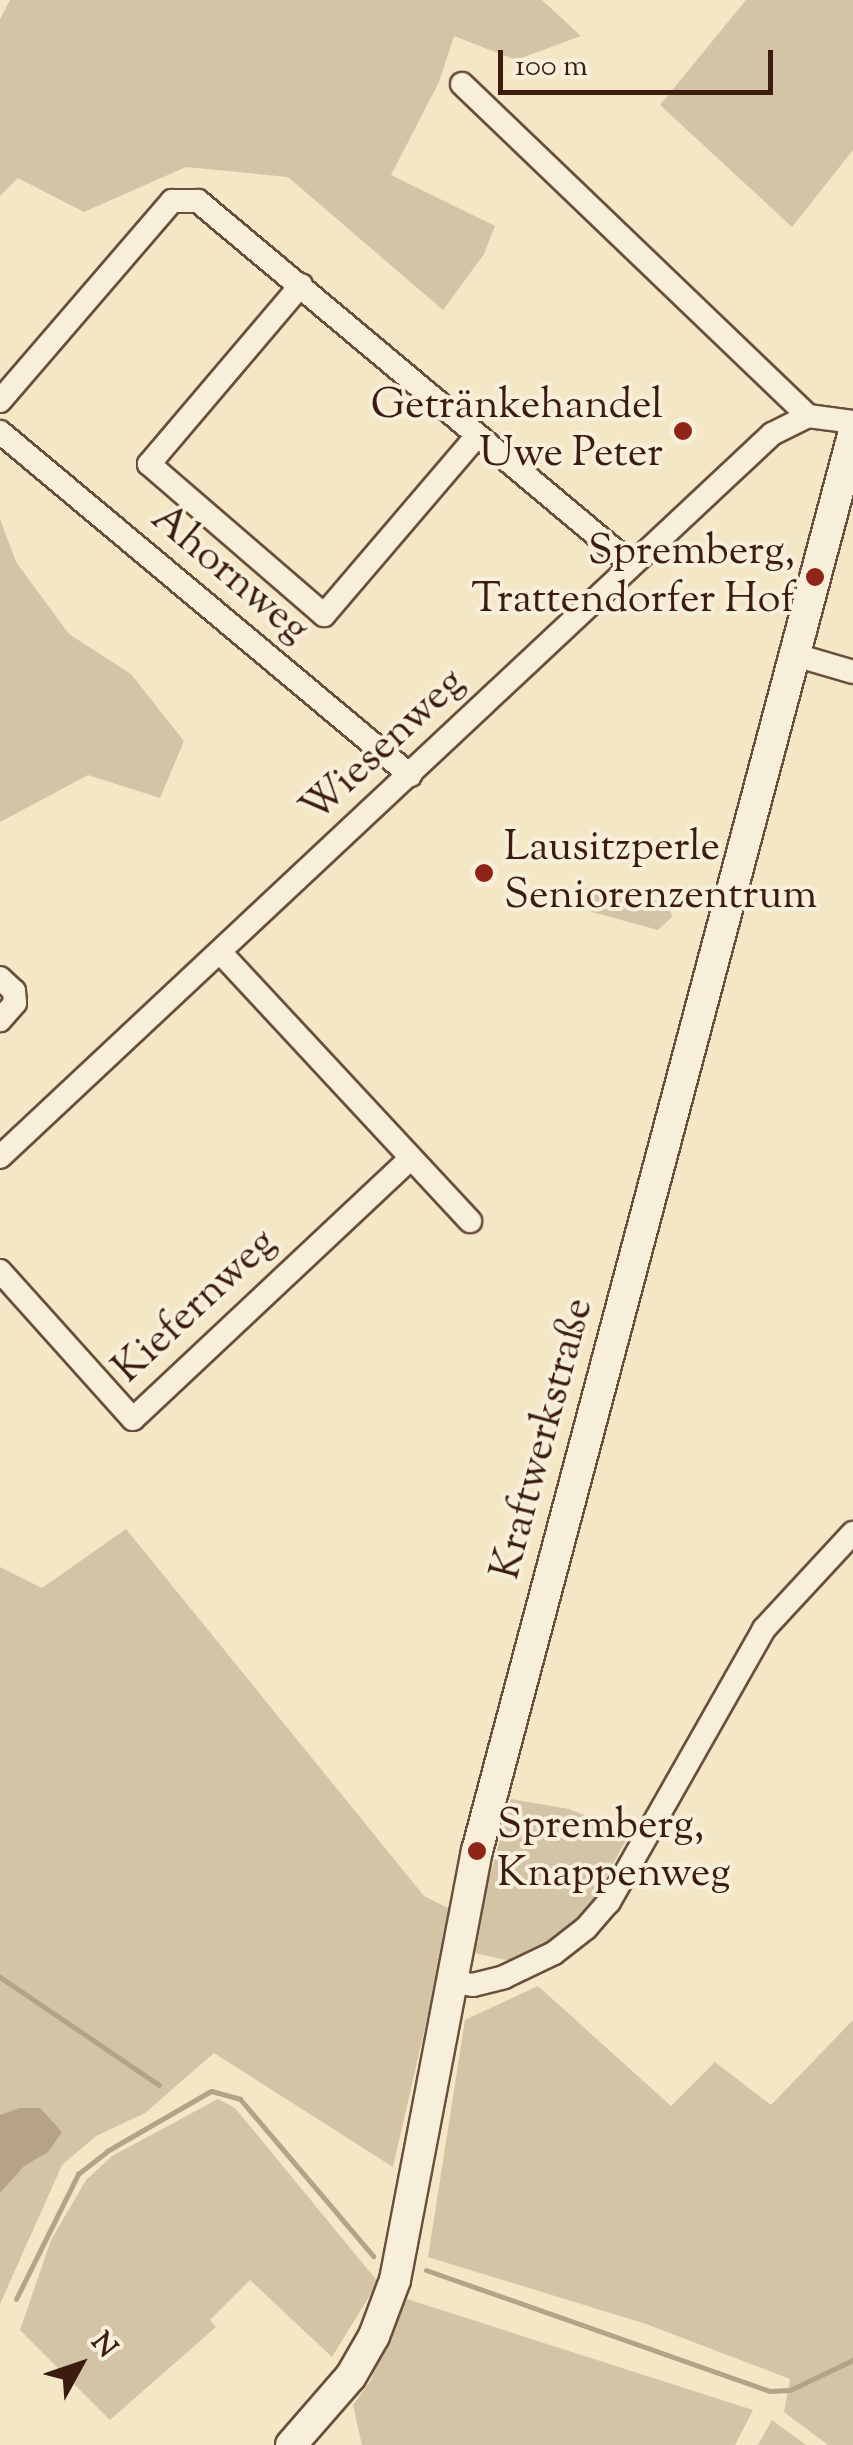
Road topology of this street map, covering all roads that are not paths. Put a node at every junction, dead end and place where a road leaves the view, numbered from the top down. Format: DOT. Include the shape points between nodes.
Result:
graph roads {
  1 [pos="462,84"];
  2 [pos="301,286"];
  3 [pos="0,401"];
  4 [pos="808,416"];
  5 [pos="853,422"];
  6 [pos="0,432"];
  7 [pos="853,435"];
  8 [pos="477,436"];
  9 [pos="631,564"];
  10 [pos="795,655"];
  11 [pos="853,672"];
  12 [pos="410,775"];
  13 [pos="221,953"];
  14 [pos="0,978"];
  15 [pos="0,1020"];
  16 [pos="5,1142"];
  17 [pos="410,1158"];
  18 [pos="470,1221"];
  19 [pos="0,1272"];
  20 [pos="853,1533"];
  21 [pos="450,1982"];
  22 [pos="290,2445"];
  1 -- 4 [label="street"];
  2 -- 3 [label="street" via="198,201 172,201"];
  2 -- 8 [label="street"];
  2 -- 8 [label="street" via="150,464 324,615"];
  4 -- 5 [label="street"];
  4 -- 9 [label="street, Wiesenweg" via="772,434"];
  6 -- 12 [label="street, Ahornweg"];
  7 -- 10 [label="main road, Kraftwerkstraße"];
  8 -- 9 [label="street"];
  9 -- 12 [label="street, Wiesenweg"];
  10 -- 11 [label="street"];
  10 -- 21 [label="main road, Kraftwerkstraße" via="484,1821"];
  12 -- 13 [label="street, Wiesenweg"];
  13 -- 16 [label="street, Wiesenweg"];
  13 -- 17 [label="street"];
  14 -- 15 [label="street" via="14,990 14,1003"];
  17 -- 18 [label="street"];
  17 -- 19 [label="street, Kiefernweg" via="133,1418"];
  20 -- 21 [label="street" via="764,1628 609,1902 586,1928 504,1978"];
  21 -- 22 [label="main road, Kraftwerkstraße" via="395,2280 351,2376"];
}
